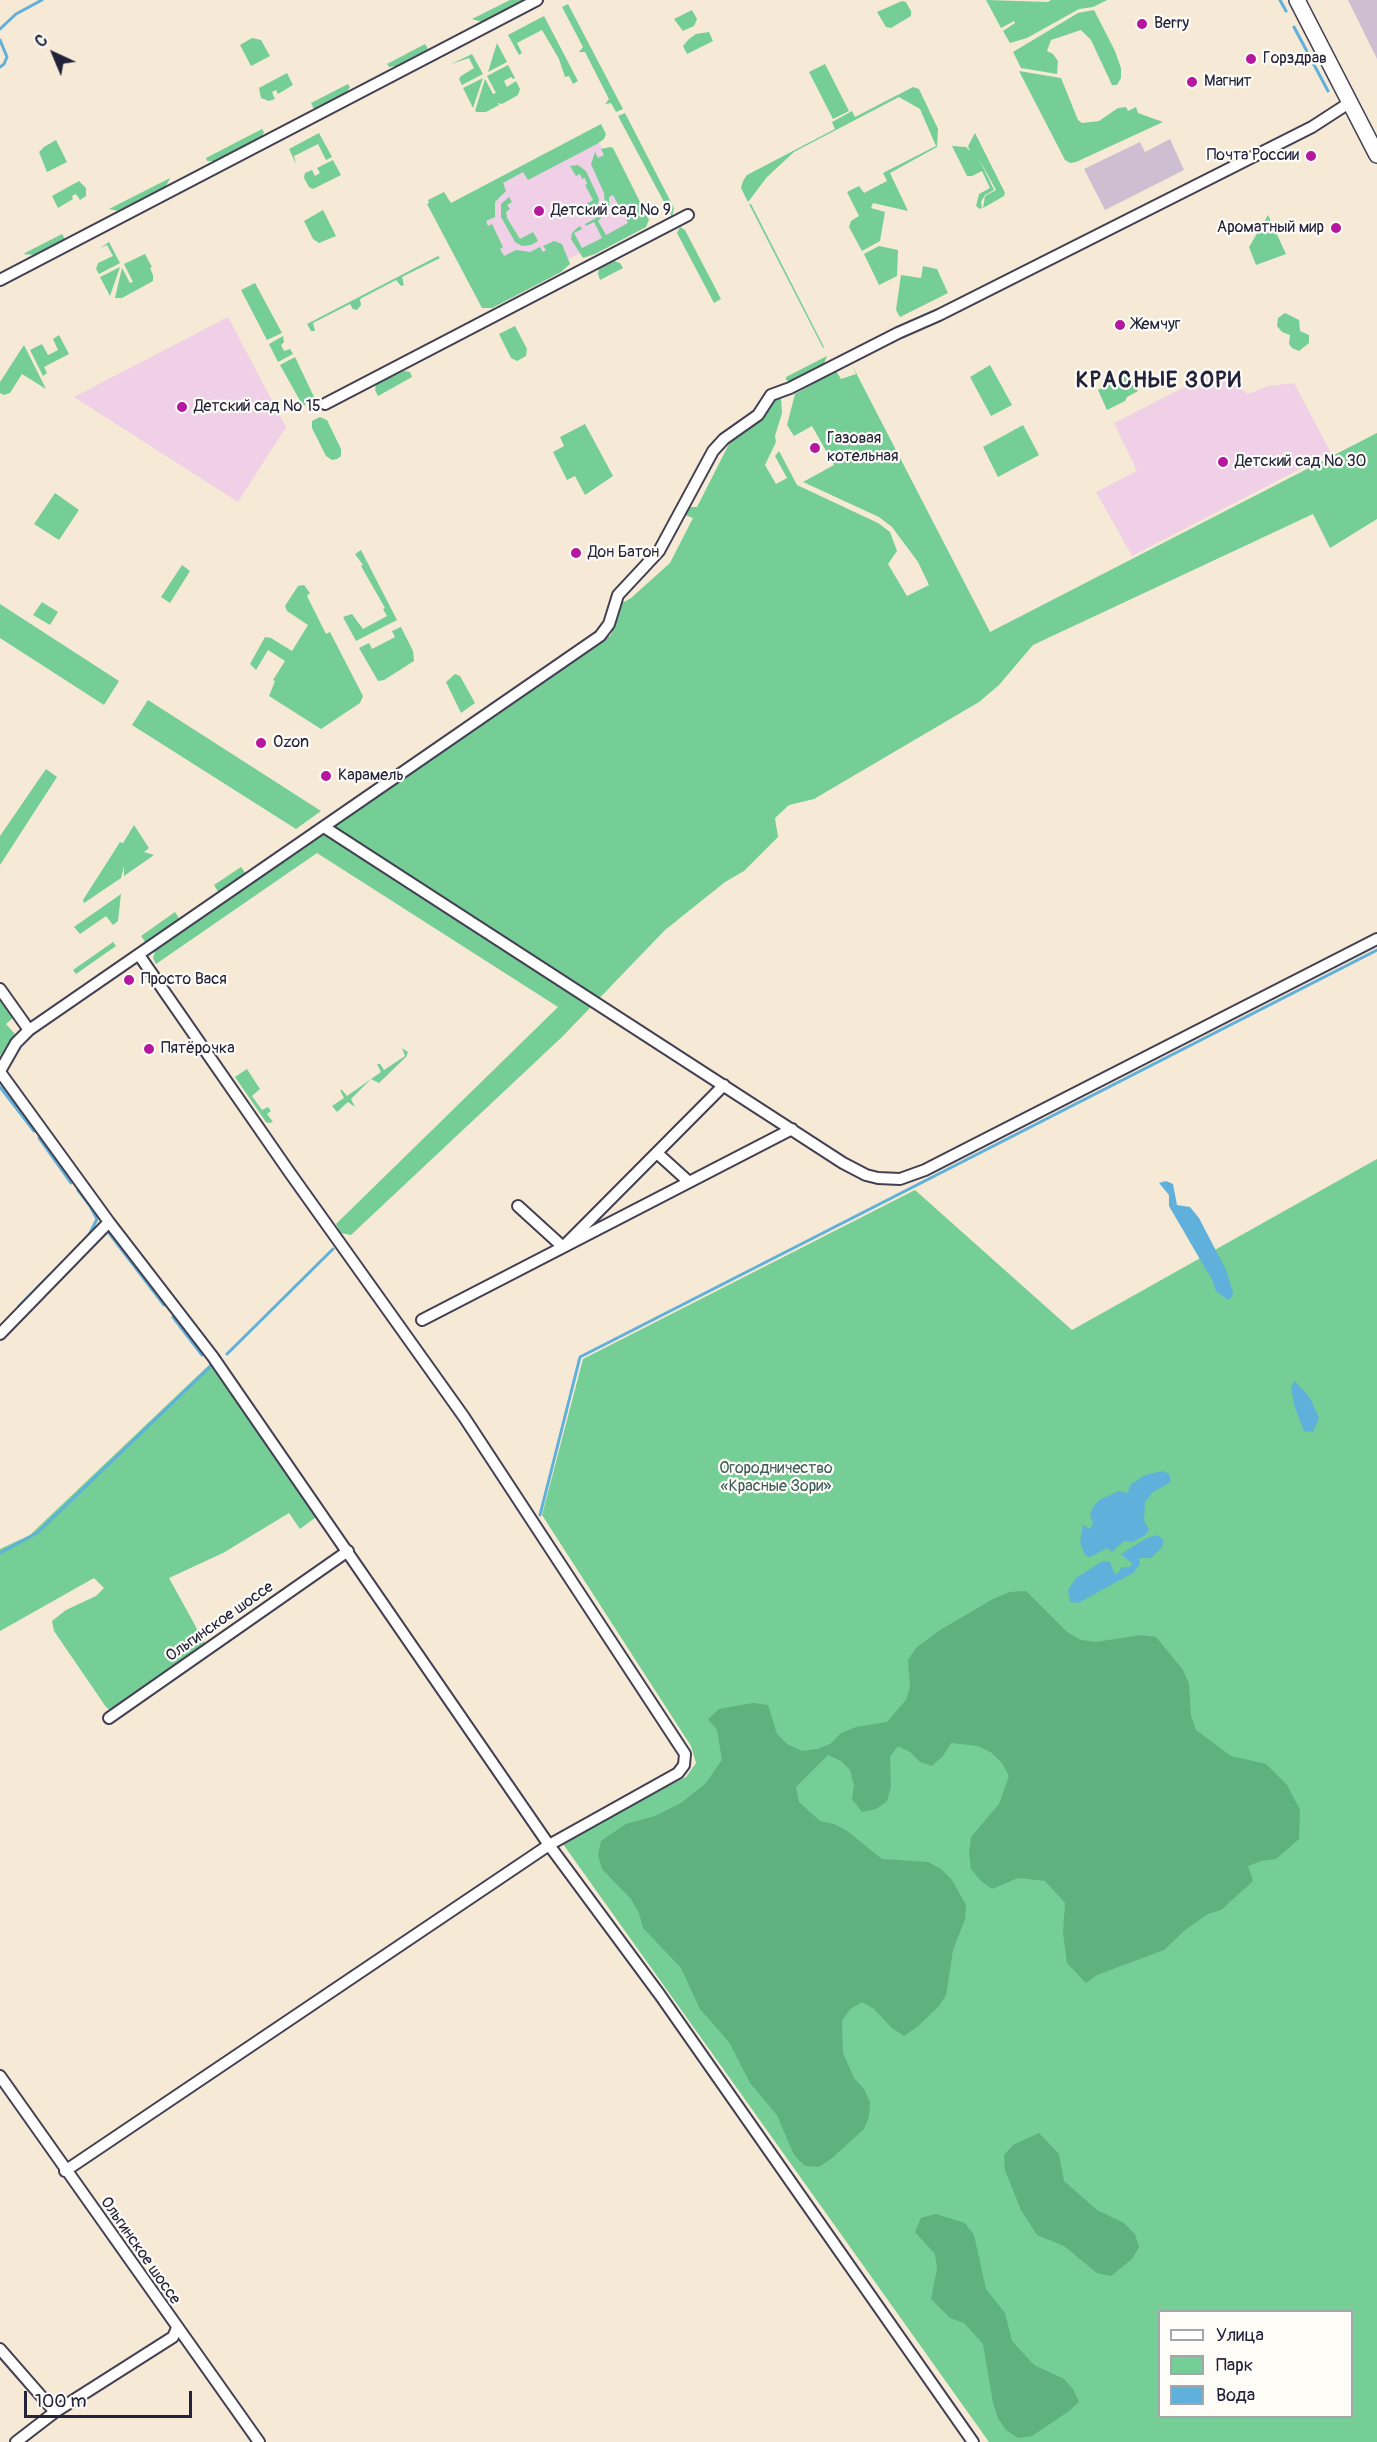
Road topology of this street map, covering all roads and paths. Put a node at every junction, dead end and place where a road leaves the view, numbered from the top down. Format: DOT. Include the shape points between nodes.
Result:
graph roads {
  1 [pos="537,0"];
  2 [pos="1296,0"];
  3 [pos="1350,103"];
  4 [pos="1377,155"];
  5 [pos="688,215"];
  6 [pos="0,280"];
  7 [pos="325,404"];
  8 [pos="324,828"];
  9 [pos="1377,939"];
  10 [pos="139,955"];
  11 [pos="0,988"];
  12 [pos="29,1030"];
  13 [pos="0,1071"];
  14 [pos="724,1085"];
  15 [pos="792,1129"];
  16 [pos="657,1153"];
  17 [pos="689,1182"];
  18 [pos="518,1206"];
  19 [pos="109,1222"];
  20 [pos="563,1247"];
  21 [pos="422,1320"];
  22 [pos="0,1334"];
  23 [pos="348,1551"];
  24 [pos="109,1718"];
  25 [pos="549,1845"];
  26 [pos="2,2083"];
  27 [pos="65,2170"];
  28 [pos="177,2328"];
  29 [pos="2,2356"];
  30 [pos="55,2412"];
  31 [pos="16,2442"];
  32 [pos="259,2442"];
  33 [pos="973,2442"];
  1 -- 6 [label="street"];
  2 -- 3 [label="main road"];
  3 -- 4 [label="main road"];
  3 -- 8 [label="street" via="1312,127 771,395 758,415 712,451 659,551 618,595 606,630 600,636"];
  5 -- 7 [label="street"];
  8 -- 10 [label="street"];
  8 -- 14 [label="street"];
  9 -- 15 [label="street" via="975,1145 900,1179 866,1175"];
  10 -- 12 [label="street"];
  10 -- 25 [label="street" via="464,1417 685,1754 678,1773"];
  11 -- 12 [label="street"];
  12 -- 13 [label="street" via="16,1043"];
  13 -- 19 [label="street"];
  14 -- 15 [label="street"];
  14 -- 16 [label="street"];
  15 -- 17 [label="street"];
  16 -- 17 [label="street"];
  16 -- 20 [label="street"];
  17 -- 20 [label="street"];
  18 -- 20 [label="street"];
  19 -- 22 [label="street"];
  19 -- 23 [label="street" via="213,1357"];
  20 -- 21 [label="street"];
  23 -- 24 [label="street, Ольгинское шоссе"];
  23 -- 25 [label="street"];
  25 -- 27 [label="street"];
  25 -- 33 [label="street" via="660,1995"];
  26 -- 27 [label="street, Ольгинское шоссе"];
  27 -- 28 [label="street, Ольгинское шоссе"];
  28 -- 30 [label="street" via="173,2337"];
  28 -- 32 [label="street, Ольгинское шоссе"];
  29 -- 30 [label="street"];
  30 -- 31 [label="street"];
}
